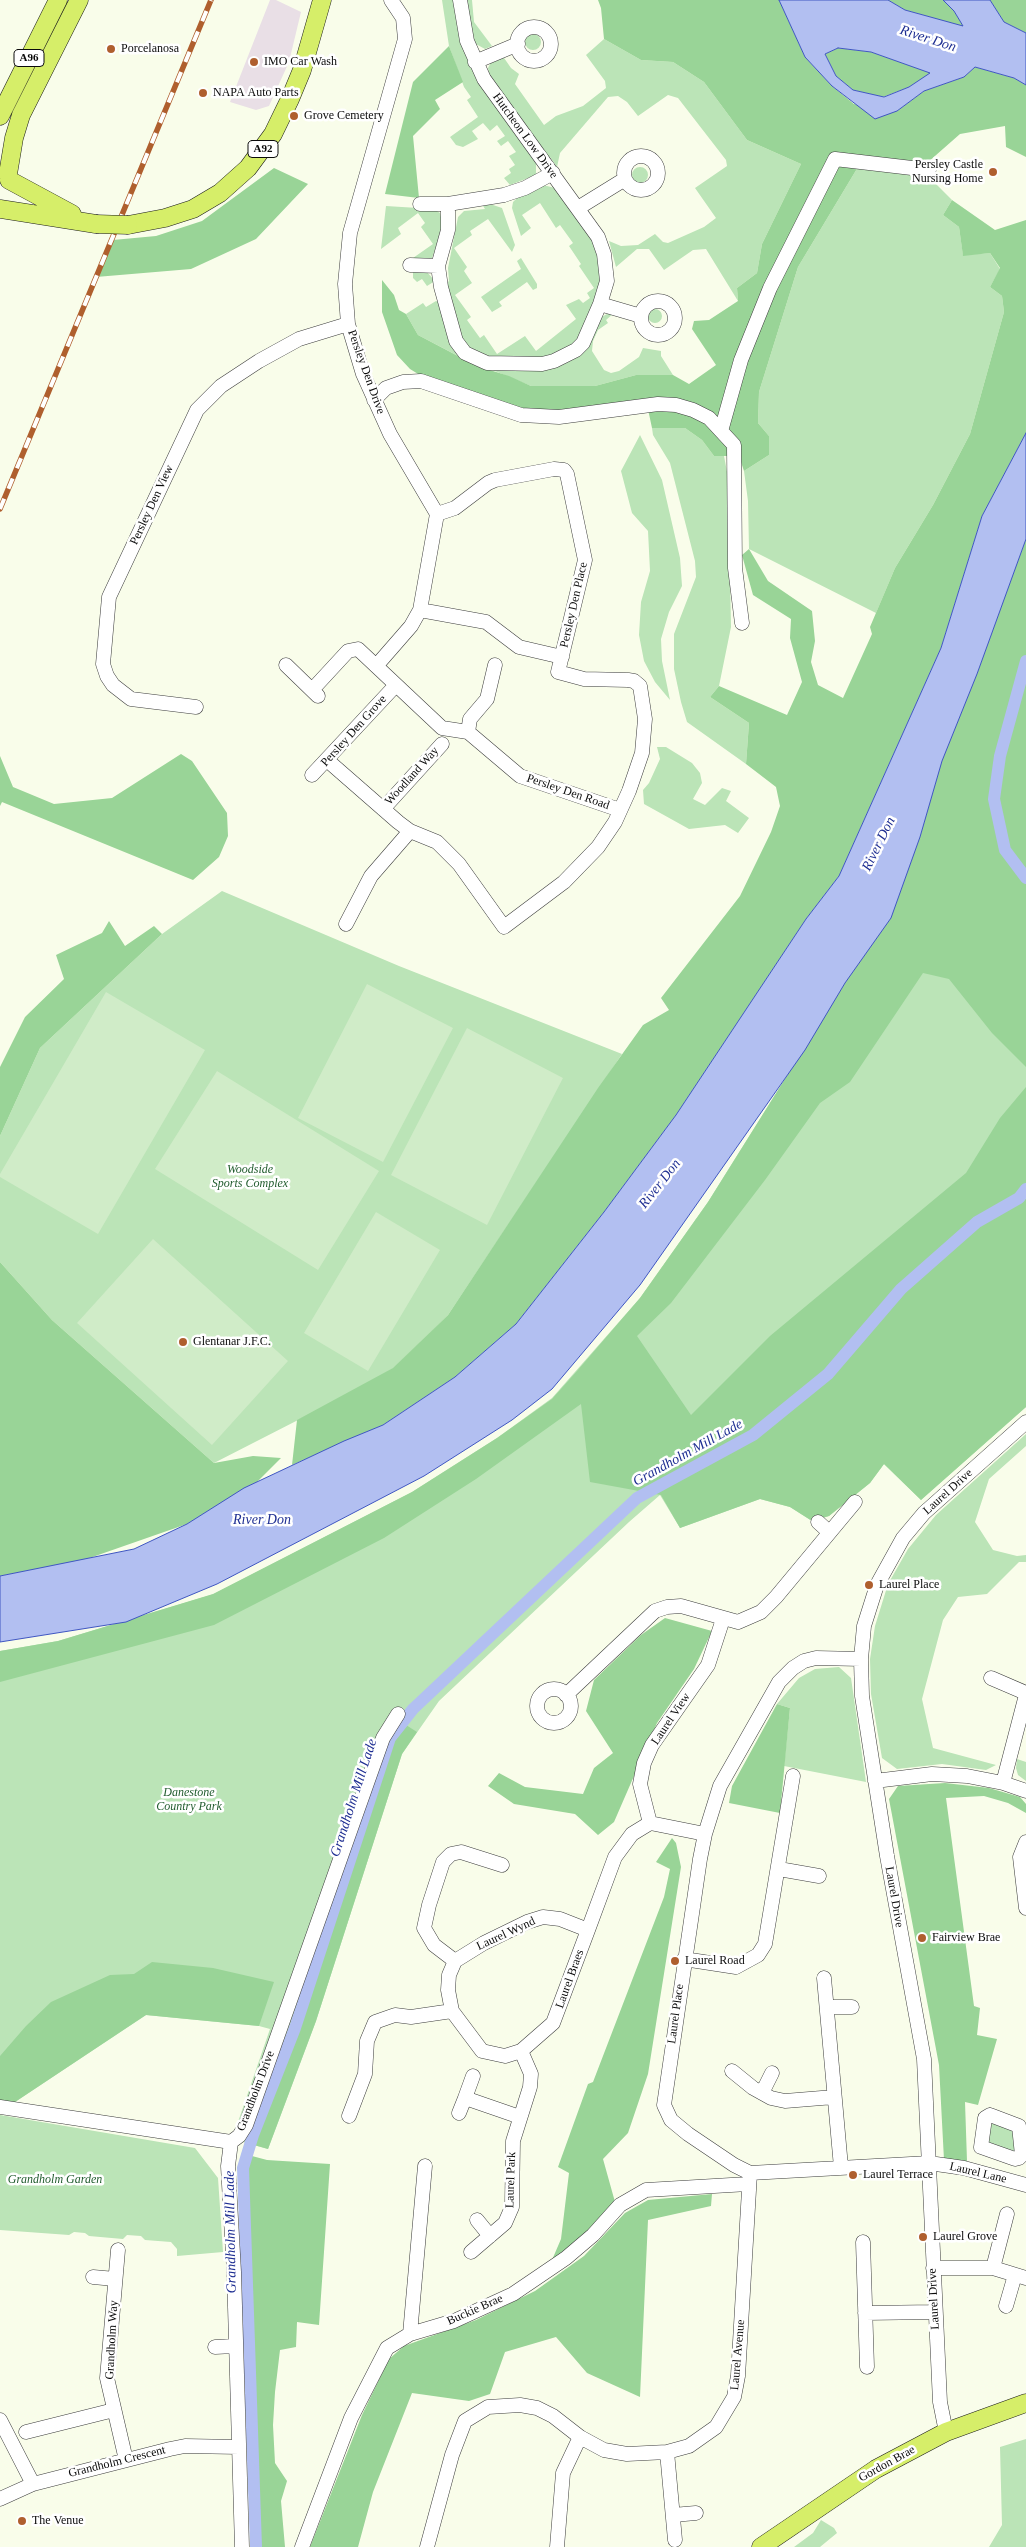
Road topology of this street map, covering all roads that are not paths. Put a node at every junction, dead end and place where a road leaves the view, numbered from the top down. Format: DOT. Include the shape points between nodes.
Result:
graph roads {
  1 [pos="58,0"];
  2 [pos="79,0"];
  3 [pos="322,0"];
  4 [pos="391,0"];
  5 [pos="460,0"];
  6 [pos="518,44"];
  7 [pos="475,62"];
  8 [pos="0,116"];
  9 [pos="929,170"];
  10 [pos="6,172"];
  11 [pos="553,174"];
  12 [pos="625,179"];
  13 [pos="420,204"];
  14 [pos="448,204"];
  15 [pos="0,205"];
  16 [pos="578,208"];
  17 [pos="0,209"];
  18 [pos="88,222"];
  19 [pos="410,265"];
  20 [pos="438,266"];
  21 [pos="600,304"];
  22 [pos="641,316"];
  23 [pos="348,324"];
  24 [pos="374,400"];
  25 [pos="721,431"];
  26 [pos="437,514"];
  27 [pos="420,610"];
  28 [pos="742,623"];
  29 [pos="562,658"];
  30 [pos="286,665"];
  31 [pos="377,665"];
  32 [pos="495,665"];
  33 [pos="395,686"];
  34 [pos="196,707"];
  35 [pos="468,732"];
  36 [pos="442,744"];
  37 [pos="327,760"];
  38 [pos="312,775"];
  39 [pos="383,809"];
  40 [pos="620,810"];
  41 [pos="410,831"];
  42 [pos="346,924"];
  43 [pos="1026,1422"];
  44 [pos="855,1502"];
  45 [pos="818,1522"];
  46 [pos="829,1532"];
  47 [pos="724,1619"];
  48 [pos="861,1659"];
  49 [pos="991,1678"];
  50 [pos="1026,1694"];
  51 [pos="566,1695"];
  52 [pos="398,1714"];
  53 [pos="794,1776"];
  54 [pos="875,1781"];
  55 [pos="1003,1783"];
  56 [pos="1026,1791"];
  57 [pos="650,1823"];
  58 [pos="705,1834"];
  59 [pos="1026,1842"];
  60 [pos="502,1864"];
  61 [pos="780,1869"];
  62 [pos="819,1876"];
  63 [pos="1026,1908"];
  64 [pos="588,1930"];
  65 [pos="684,1959"];
  66 [pos="455,1960"];
  67 [pos="824,1978"];
  68 [pos="852,2006"];
  69 [pos="827,2008"];
  70 [pos="452,2011"];
  71 [pos="521,2051"];
  72 [pos="732,2071"];
  73 [pos="772,2072"];
  74 [pos="473,2076"];
  75 [pos="762,2093"];
  76 [pos="834,2097"];
  77 [pos="465,2098"];
  78 [pos="0,2107"];
  79 [pos="459,2113"];
  80 [pos="349,2116"];
  81 [pos="520,2117"];
  82 [pos="231,2142"];
  83 [pos="929,2163"];
  84 [pos="425,2166"];
  85 [pos="841,2167"];
  86 [pos="749,2179"];
  87 [pos="1026,2185"];
  88 [pos="1007,2214"];
  89 [pos="478,2220"];
  90 [pos="490,2236"];
  91 [pos="862,2242"];
  92 [pos="118,2250"];
  93 [pos="471,2252"];
  94 [pos="933,2268"];
  95 [pos="993,2268"];
  96 [pos="1020,2276"];
  97 [pos="93,2277"];
  98 [pos="115,2279"];
  99 [pos="1006,2306"];
  100 [pos="935,2312"];
  101 [pos="865,2313"];
  102 [pos="410,2334"];
  103 [pos="234,2346"];
  104 [pos="215,2347"];
  105 [pos="867,2367"];
  106 [pos="1026,2402"];
  107 [pos="114,2410"];
  108 [pos="0,2420"];
  109 [pos="26,2432"];
  110 [pos="946,2432"];
  111 [pos="4,2437"];
  112 [pos="580,2437"];
  113 [pos="239,2447"];
  114 [pos="667,2452"];
  115 [pos="126,2460"];
  116 [pos="33,2484"];
  117 [pos="0,2499"];
  118 [pos="696,2513"];
  119 [pos="673,2515"];
  120 [pos="676,2540"];
  121 [pos="242,2547"];
  122 [pos="302,2547"];
  123 [pos="427,2547"];
  124 [pos="557,2547"];
  125 [pos="760,2547"];
  1 -- 8 [label="main road, A96"];
  2 -- 10 [label="main road, A96" via="21,115"];
  3 -- 18 [label="main road, A92, bridge" via="290,99 273,134 248,168 220,193 193,209 128,225"];
  4 -- 23 [label="street, Persley Den Drive" via="403,18 405,39 350,233 346,284"];
  5 -- 7 [label="street, Hutcheon Low Drive" via="467,42"];
  6 -- 7 [label="street"];
  7 -- 11 [label="street, Hutcheon Low Drive" via="501,104"];
  9 -- 25 [label="street" via="835,159 770,288 741,360"];
  10 -- 15 [label="main road" via="7,196"];
  10 -- 18 [label="main road, A92"];
  11 -- 14 [label="street" via="504,195"];
  11 -- 16 [label="street, Hutcheon Low Drive"];
  12 -- 16 [label="street"];
  13 -- 14 [label="street"];
  14 -- 20 [label="street, Hutcheon Low Drive" via="448,230"];
  16 -- 21 [label="street, Hutcheon Low Drive" via="598,237 604,254 607,281"];
  17 -- 18 [label="main road, A92"];
  19 -- 20 [label="street"];
  20 -- 21 [label="street, Hutcheon Low Drive" via="456,341 465,353 487,363 542,364 566,356 583,343"];
  21 -- 22 [label="street"];
  23 -- 24 [label="street, Persley Den Drive"];
  23 -- 34 [label="street, Persley Den View" via="299,339 259,361 221,386 197,410 109,597 103,664 113,685 131,699"];
  24 -- 25 [label="street" via="386,388 403,382 421,381 521,416 542,418 658,404 676,405 709,418"];
  24 -- 26 [label="street, Persley Den Drive" via="410,472"];
  25 -- 28 [label="street" via="734,445 735,568"];
  26 -- 27 [label="street"];
  26 -- 29 [label="street, Persley Den Place" via="456,508 488,482 554,469 564,470 569,478 585,560"];
  27 -- 29 [label="street" via="486,622 519,647"];
  27 -- 31 [label="street" via="412,626"];
  29 -- 40 [label="street, Persley Den Place" via="558,672 589,679 634,681 640,686 645,718 642,753"];
  30 -- 31 [label="street" via="315,693 348,651 362,652"];
  31 -- 33 [label="street"];
  32 -- 35 [label="street" via="487,699 470,720"];
  33 -- 35 [label="street" via="442,728"];
  33 -- 37 [label="street, Persley Den Grove"];
  35 -- 40 [label="street, Persley Den Road" via="528,780"];
  36 -- 39 [label="street, Woodland Way"];
  37 -- 38 [label="street, Persley Den Grove"];
  37 -- 39 [label="street, Woodland Way"];
  39 -- 41 [label="street, Woodland Way"];
  40 -- 41 [label="street, Woodland Way" via="598,847 564,882 504,927 459,864 437,842"];
  41 -- 42 [label="street" via="372,876"];
  43 -- 48 [label="street, Laurel Drive" via="924,1513 903,1538 877,1585 864,1626"];
  44 -- 46 [label="street"];
  45 -- 46 [label="street"];
  46 -- 47 [label="street" via="761,1612 738,1622"];
  47 -- 51 [label="street" via="681,1606 655,1611"];
  47 -- 57 [label="street, Laurel View" via="708,1665 652,1745 644,1763 640,1784"];
  48 -- 54 [label="street, Laurel Drive" via="862,1696"];
  48 -- 58 [label="street, Laurel Place" via="816,1658 804,1661 779,1682 720,1786"];
  49 -- 50 [label="street"];
  50 -- 55 [label="street"];
  52 -- 82 [label="street, Grandholm Drive" via="383,1738 246,2125"];
  53 -- 61 [label="street"];
  54 -- 55 [label="street" via="932,1774"];
  54 -- 83 [label="street, Laurel Drive" via="924,2059"];
  55 -- 56 [label="street"];
  57 -- 58 [label="street"];
  57 -- 64 [label="street, Laurel Braes" via="632,1834 615,1857"];
  58 -- 65 [label="street, Laurel Place"];
  59 -- 63 [label="street" via="1020,1857"];
  60 -- 66 [label="street" via="461,1852 451,1854 443,1862 424,1928 434,1945"];
  61 -- 62 [label="street"];
  61 -- 65 [label="street" via="765,1944 758,1955 736,1967"];
  64 -- 66 [label="street, Laurel Wynd" via="560,1919 543,1917 484,1943"];
  64 -- 71 [label="street, Laurel Braes" via="553,2023"];
  65 -- 86 [label="street, Laurel Place" via="664,2105 672,2120 688,2134"];
  66 -- 70 [label="street" via="448,1990"];
  67 -- 69 [label="street"];
  68 -- 69 [label="street"];
  69 -- 76 [label="street"];
  70 -- 71 [label="street" via="482,2051 505,2056"];
  70 -- 80 [label="street" via="411,2017 395,2015 375,2022 366,2040 365,2074"];
  71 -- 81 [label="street, Laurel Park" via="531,2074"];
  72 -- 75 [label="street"];
  73 -- 75 [label="street"];
  74 -- 77 [label="street"];
  75 -- 76 [label="street" via="785,2101"];
  76 -- 85 [label="street"];
  77 -- 79 [label="street"];
  77 -- 81 [label="street"];
  78 -- 82 [label="street"];
  81 -- 90 [label="street, Laurel Park" via="513,2141 512,2207 505,2223"];
  82 -- 103 [label="street, Grandholm Drive" via="228,2166"];
  83 -- 85 [label="street"];
  83 -- 87 [label="street, Laurel Lane" via="964,2168"];
  83 -- 94 [label="street, Laurel Drive"];
  84 -- 102 [label="street"];
  85 -- 86 [label="street"];
  86 -- 102 [label="street, Buckie Brae" via="646,2190 620,2205 566,2258 513,2294 454,2321"];
  86 -- 114 [label="street, Laurel Avenue" via="740,2350 734,2397 716,2427 689,2446"];
  88 -- 95 [label="street"];
  89 -- 90 [label="street"];
  90 -- 93 [label="street, Laurel Park"];
  91 -- 101 [label="street"];
  92 -- 98 [label="street, Grandholm Way"];
  94 -- 95 [label="street"];
  94 -- 100 [label="street, Laurel Drive"];
  95 -- 96 [label="street"];
  96 -- 99 [label="street"];
  97 -- 98 [label="street"];
  98 -- 107 [label="street, Grandholm Way" via="108,2378"];
  100 -- 101 [label="street"];
  100 -- 110 [label="street, Laurel Drive" via="940,2402"];
  101 -- 105 [label="street"];
  102 -- 122 [label="street, Buckie Brae" via="387,2348 376,2367 351,2418"];
  103 -- 104 [label="street"];
  103 -- 113 [label="street, Grandholm Drive"];
  106 -- 110 [label="main road, Gordon Brae"];
  107 -- 109 [label="street"];
  107 -- 115 [label="street, Grandholm Way"];
  108 -- 111 [label="street"];
  110 -- 125 [label="main road, Gordon Brae" via="859,2479"];
  111 -- 116 [label="street"];
  112 -- 114 [label="street, Laurel Avenue" via="604,2450 627,2454"];
  112 -- 123 [label="street, Laurel Avenue" via="553,2416 520,2405 488,2407 465,2421 452,2455"];
  112 -- 124 [label="street" via="563,2473"];
  113 -- 115 [label="street, Grandholm Crescent" via="185,2446"];
  113 -- 121 [label="street, Grandholm Drive"];
  114 -- 119 [label="street"];
  115 -- 116 [label="street, Grandholm Crescent"];
  116 -- 117 [label="street, Grandholm Crescent"];
  118 -- 119 [label="street"];
  119 -- 120 [label="street"];
}
